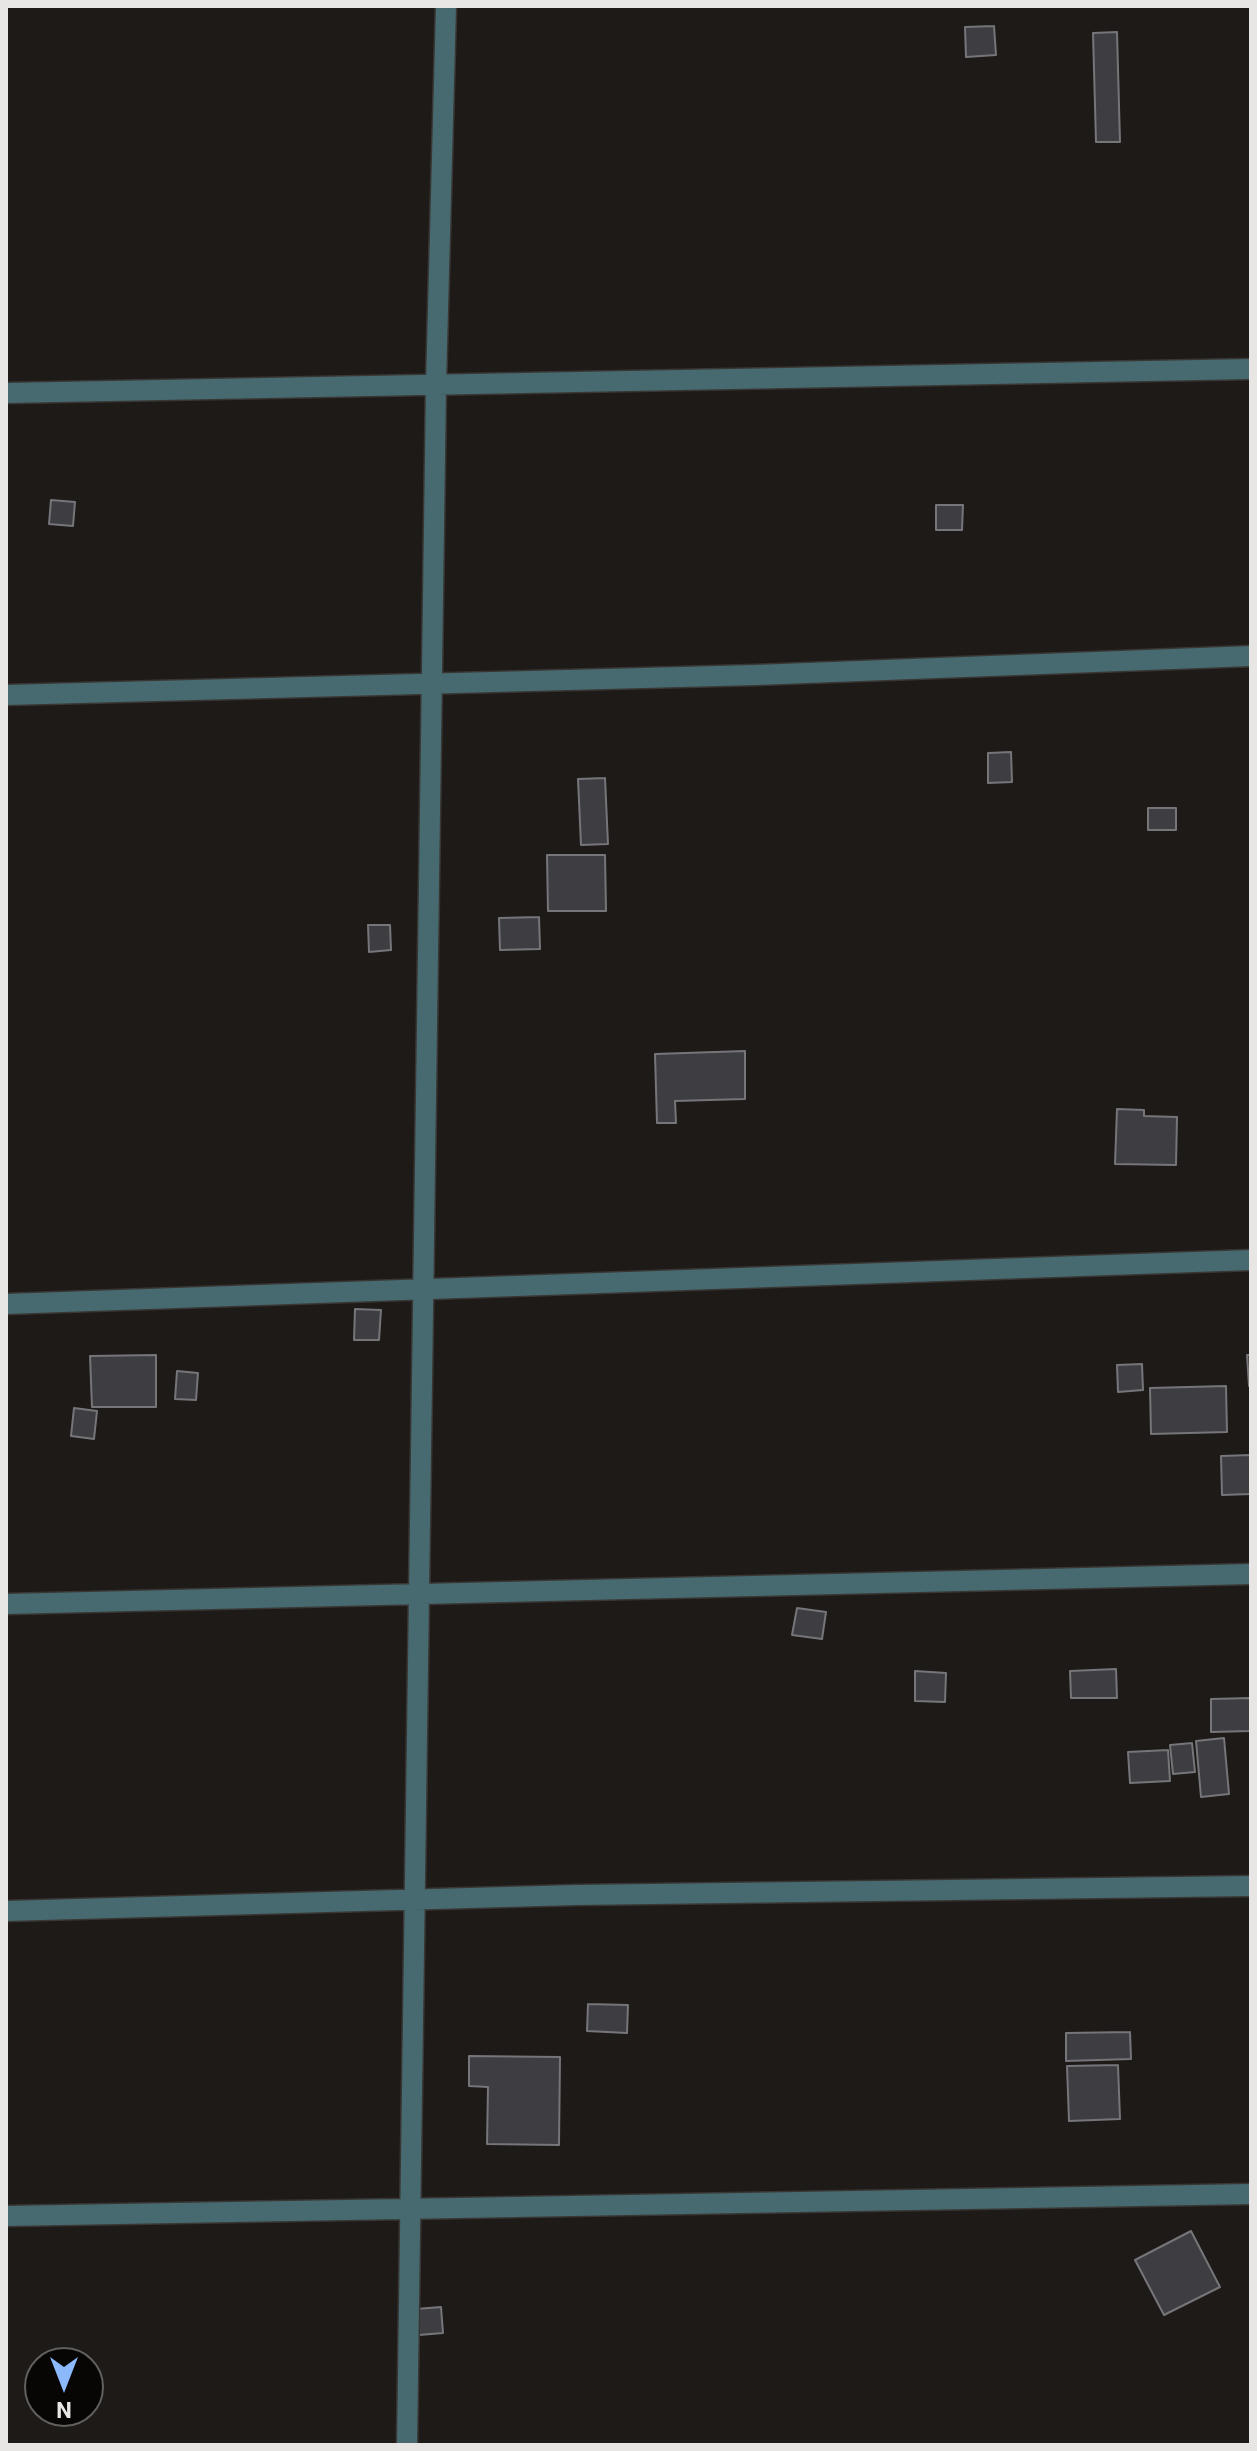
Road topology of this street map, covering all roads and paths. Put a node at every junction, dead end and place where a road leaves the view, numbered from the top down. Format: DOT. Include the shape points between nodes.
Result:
graph roads {
  1 [pos="446,6"];
  2 [pos="1251,369"];
  3 [pos="436,385"];
  4 [pos="6,393"];
  5 [pos="1251,656"];
  6 [pos="432,684"];
  7 [pos="6,695"];
  8 [pos="1251,1260"];
  9 [pos="423,1289"];
  10 [pos="6,1304"];
  11 [pos="1251,1574"];
  12 [pos="419,1594"];
  13 [pos="6,1604"];
  14 [pos="1251,1886"];
  15 [pos="415,1900"];
  16 [pos="6,1911"];
  17 [pos="1251,2194"];
  18 [pos="410,2209"];
  19 [pos="6,2216"];
  20 [pos="407,2445"];
  1 -- 3 [label="street"];
  2 -- 3 [label="street"];
  3 -- 4 [label="street"];
  3 -- 6 [label="street"];
  5 -- 6 [label="street"];
  6 -- 7 [label="street"];
  6 -- 9 [label="street"];
  8 -- 9 [label="street"];
  9 -- 10 [label="street"];
  9 -- 12 [label="street"];
  11 -- 12 [label="street"];
  12 -- 13 [label="street"];
  12 -- 15 [label="street"];
  14 -- 15 [label="street"];
  15 -- 16 [label="street"];
  15 -- 18 [label="street"];
  17 -- 18 [label="street"];
  18 -- 19 [label="street"];
  18 -- 20 [label="street"];
}
